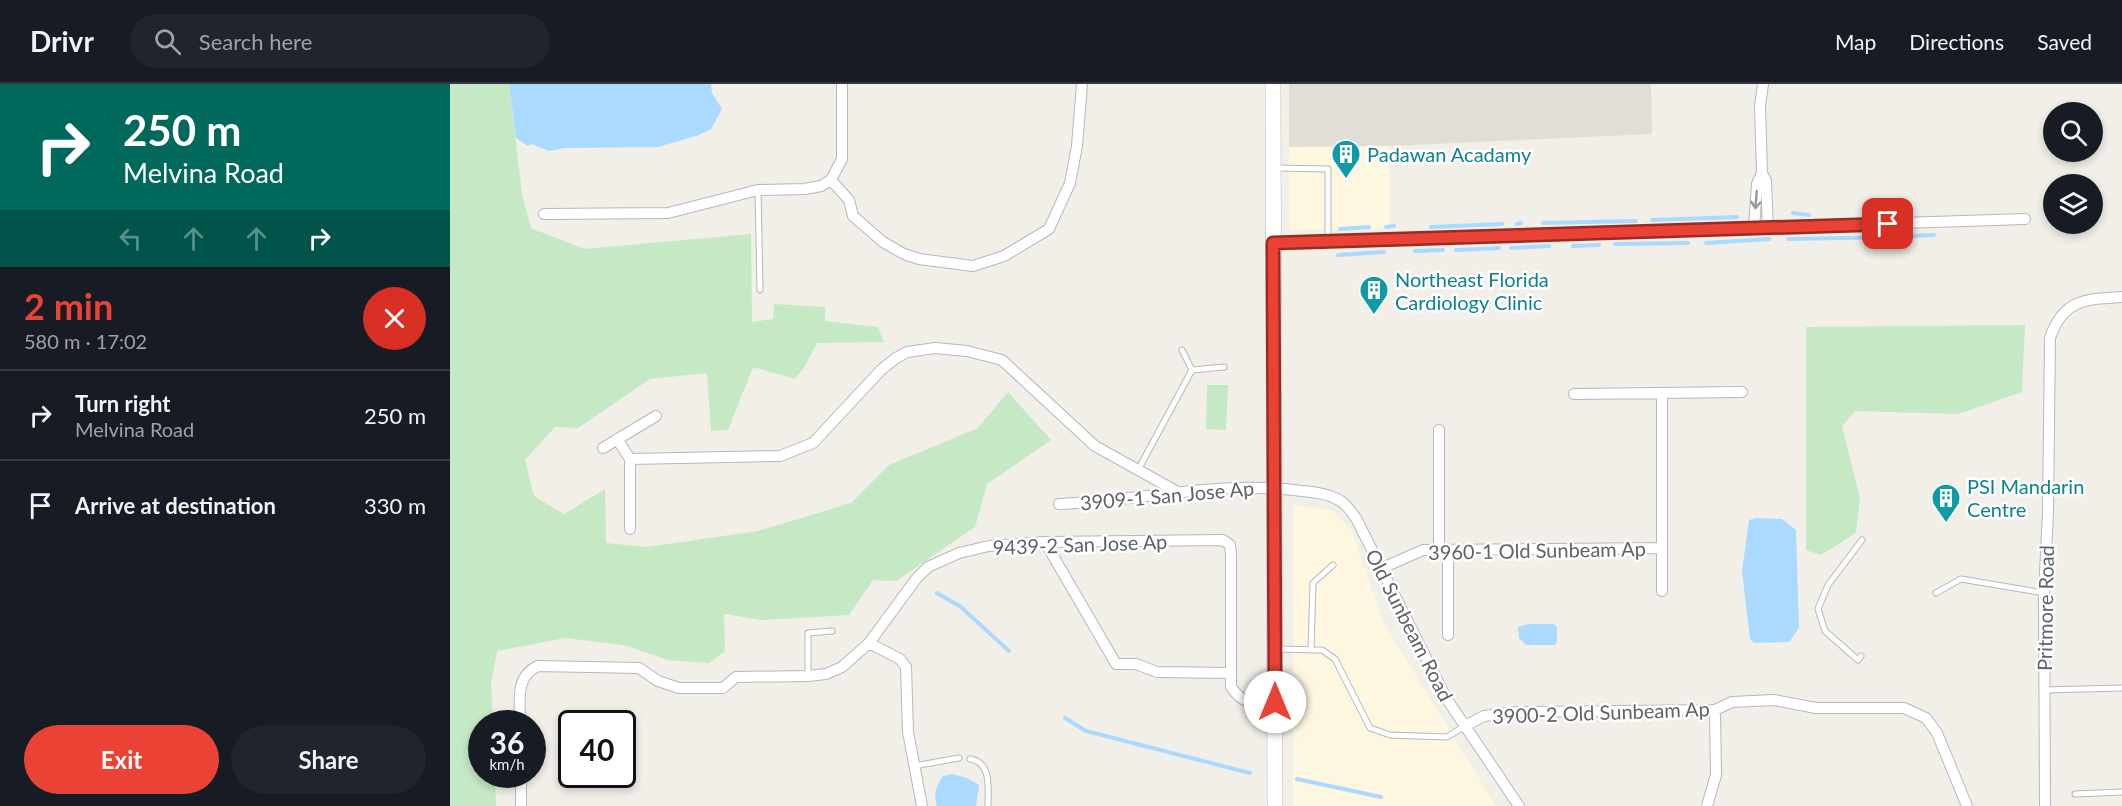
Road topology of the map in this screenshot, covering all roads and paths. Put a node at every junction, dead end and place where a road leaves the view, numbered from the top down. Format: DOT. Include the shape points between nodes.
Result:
graph roads {
  1 [pos="842,84"];
  2 [pos="1082,84"];
  3 [pos="1273,84"];
  4 [pos="1763,84"];
  5 [pos="1273,168"];
  6 [pos="1762,173"];
  7 [pos="831,180"];
  8 [pos="758,190"];
  9 [pos="544,214"];
  10 [pos="2025,219"];
  11 [pos="1754,229"];
  12 [pos="1768,229"];
  13 [pos="1328,241"];
  14 [pos="1273,243"];
  15 [pos="760,290"];
  16 [pos="2122,297"];
  17 [pos="1182,350"];
  18 [pos="1224,367"];
  19 [pos="1192,370"];
  20 [pos="1742,392"];
  21 [pos="1662,393"];
  22 [pos="1574,394"];
  23 [pos="656,416"];
  24 [pos="1439,430"];
  25 [pos="617,439"];
  26 [pos="603,448"];
  27 [pos="630,459"];
  28 [pos="1138,470"];
  29 [pos="1274,488"];
  30 [pos="1176,491"];
  31 [pos="1059,504"];
  32 [pos="630,529"];
  33 [pos="1862,540"];
  34 [pos="1045,542"];
  35 [pos="1662,548"];
  36 [pos="1439,550"];
  37 [pos="1333,565"];
  38 [pos="1380,569"];
  39 [pos="1662,591"];
  40 [pos="1936,593"];
  41 [pos="2044,593"];
  42 [pos="832,631"];
  43 [pos="1448,635"];
  44 [pos="869,643"];
  45 [pos="1275,649"];
  46 [pos="1311,650"];
  47 [pos="1861,656"];
  48 [pos="1230,674"];
  49 [pos="808,676"];
  50 [pos="2122,688"];
  51 [pos="2045,690"];
  52 [pos="1275,702"];
  53 [pos="520,710"];
  54 [pos="1715,710"];
  55 [pos="1465,726"];
  56 [pos="959,758"];
  57 [pos="969,759"];
  58 [pos="913,766"];
  59 [pos="520,788"];
  60 [pos="2122,792"];
  61 [pos="2075,794"];
  62 [pos="521,806"];
  63 [pos="922,806"];
  64 [pos="988,806"];
  65 [pos="1275,806"];
  66 [pos="1519,806"];
  67 [pos="1707,806"];
  68 [pos="1967,806"];
  69 [pos="2045,806"];
  1 -- 7 [label="street" via="842,159"];
  2 -- 7 [label="street" via="1070,183 1049,229 1004,256 972,266 904,254 853,216 849,200"];
  3 -- 5 [label="street"];
  4 -- 6 [label="street"];
  5 -- 13 [label="lane" via="1328,168"];
  5 -- 14 [label="street"];
  6 -- 11 [label="street, one-way" via="1757,184"];
  6 -- 12 [label="street" via="1766,181"];
  7 -- 8 [label="street" via="805,189"];
  8 -- 9 [label="street" via="668,213"];
  8 -- 15 [label="lane"];
  10 -- 12 [label="street"];
  11 -- 12 [label="street"];
  11 -- 13 [label="street"];
  13 -- 14 [label="street"];
  14 -- 29 [label="street"];
  16 -- 41 [label="street, Pritmore Road" via="2087,299 2073,305 2055,325 2050,338"];
  17 -- 19 [label="lane"];
  18 -- 19 [label="lane"];
  19 -- 28 [label="lane"];
  20 -- 21 [label="street"];
  21 -- 22 [label="street"];
  21 -- 35 [label="street"];
  23 -- 25 [label="street"];
  24 -- 36 [label="street"];
  25 -- 26 [label="street"];
  25 -- 27 [label="street"];
  27 -- 28 [label="street" via="780,456 813,443 896,358 907,352 934,348 1002,360 1069,425 1095,446"];
  27 -- 32 [label="street"];
  28 -- 30 [label="street"];
  29 -- 30 [label="street, 3909-1 San Jose Ap"];
  29 -- 38 [label="street, Old Sunbeam Road" via="1318,493 1339,500 1357,520"];
  29 -- 45 [label="street"];
  30 -- 31 [label="street, 3909-1 San Jose Ap"];
  33 -- 47 [label="lane" via="1828,585 1818,609 1825,631 1858,660"];
  34 -- 44 [label="street, 9439-2 San Jose Ap" via="989,546 959,553 928,567"];
  34 -- 48 [label="street" via="1116,664 1136,664 1157,672"];
  34 -- 48 [label="street, 9439-2 San Jose Ap" via="1223,540 1230,545 1231,555"];
  35 -- 36 [label="street, 3960-1 Old Sunbeam Ap"];
  35 -- 39 [label="street"];
  36 -- 38 [label="street, 3960-1 Old Sunbeam Ap" via="1424,550"];
  36 -- 43 [label="street" via="1448,560"];
  37 -- 46 [label="lane" via="1313,583"];
  38 -- 55 [label="street, Old Sunbeam Road" via="1446,698"];
  40 -- 41 [label="lane" via="1961,579"];
  41 -- 51 [label="street, Pritmore Road"];
  42 -- 49 [label="lane" via="808,633"];
  44 -- 49 [label="street, 9439-2 San Jose Ap" via="842,667"];
  44 -- 58 [label="street" via="900,659 906,667"];
  45 -- 46 [label="lane"];
  45 -- 52 [label="street"];
  46 -- 55 [label="lane" via="1322,650 1335,658 1370,728 1390,735 1447,737"];
  48 -- 52 [label="street, 9439-2 San Jose Ap" via="1231,687 1239,699"];
  49 -- 53 [label="street, 9439-2 San Jose Ap" via="736,677 723,688 679,688 658,681 639,668 538,666 528,670 521,680"];
  50 -- 51 [label="lane"];
  51 -- 69 [label="street, Pritmore Road"];
  52 -- 65 [label="street"];
  54 -- 55 [label="street, 3900-2 Old Sunbeam Ap" via="1517,712 1484,716"];
  54 -- 67 [label="street" via="1716,775"];
  54 -- 68 [label="street, 3900-2 Old Sunbeam Ap" via="1732,702 1774,700 1816,708 1904,708 1926,718 1937,733"];
  55 -- 66 [label="street, Old Sunbeam Road"];
  56 -- 58 [label="lane"];
  57 -- 64 [label="lane" via="986,771"];
  58 -- 63 [label="street"];
  59 -- 62 [label="street"];
  60 -- 61 [label="lane"];
}
